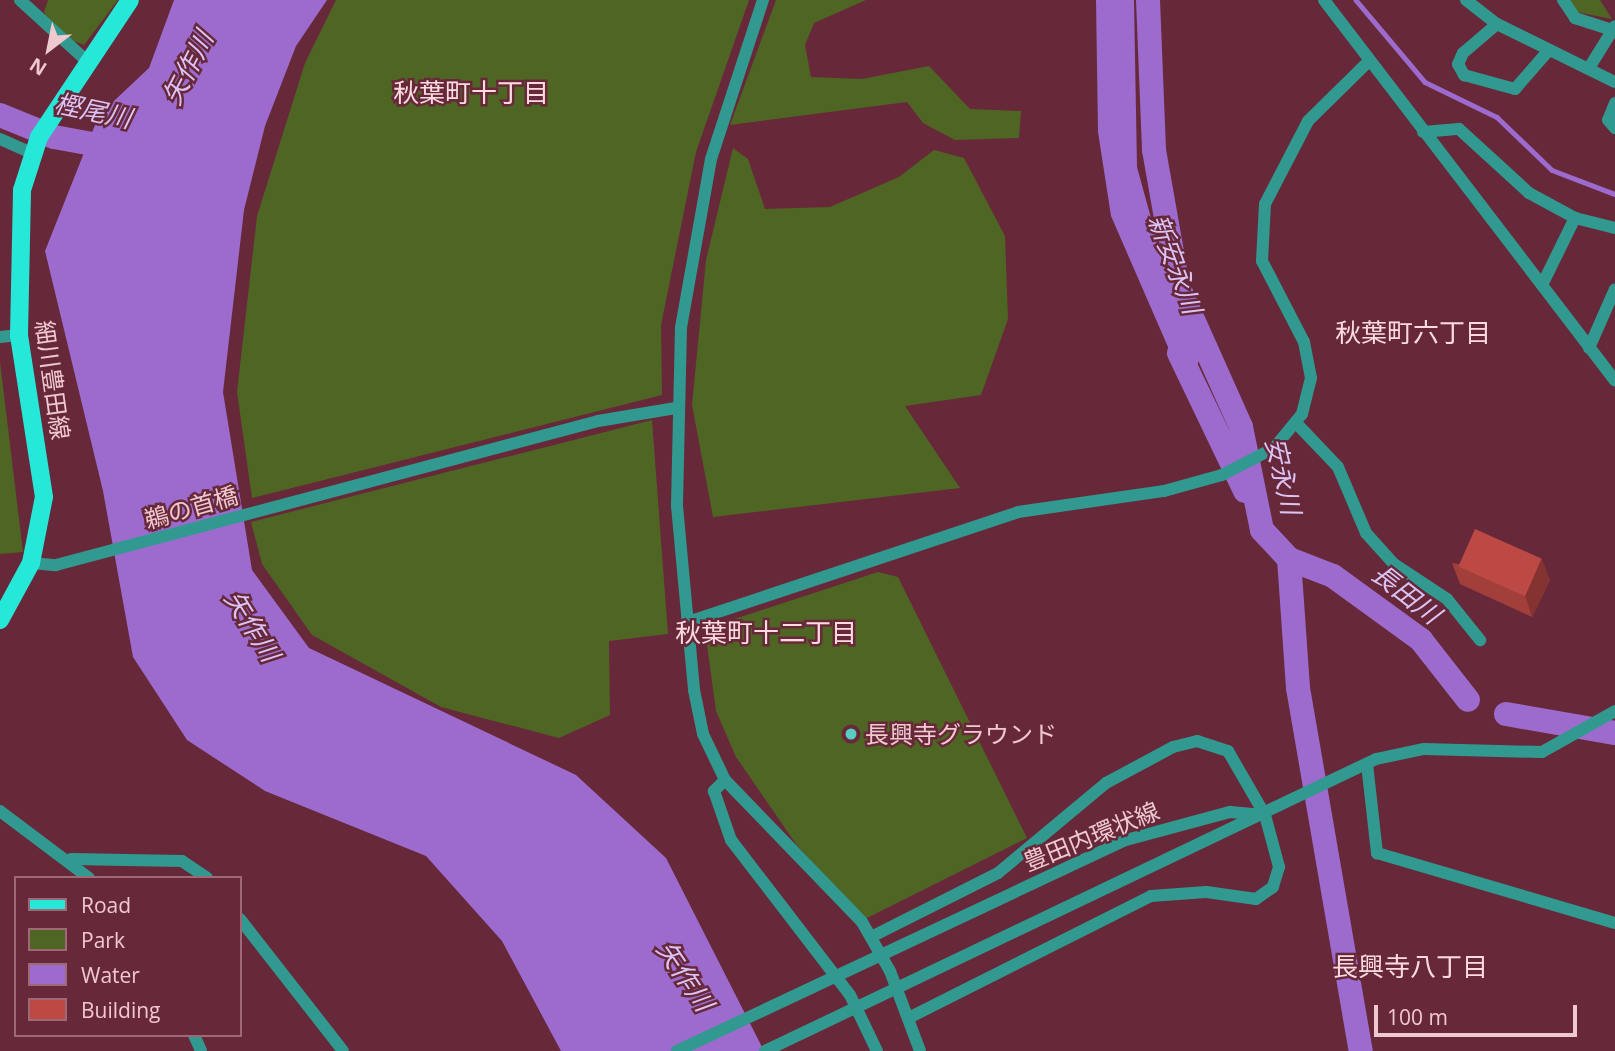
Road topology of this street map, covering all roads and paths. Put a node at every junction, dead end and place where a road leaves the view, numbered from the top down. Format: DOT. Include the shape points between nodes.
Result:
graph roads {
  1 [pos="20,0"];
  2 [pos="130,0"];
  3 [pos="763,0"];
  4 [pos="1324,0"];
  5 [pos="1466,0"];
  6 [pos="1563,0"];
  7 [pos="1497,24"];
  8 [pos="1613,28"];
  9 [pos="1549,50"];
  10 [pos="88,62"];
  11 [pos="1367,63"];
  12 [pos="1589,68"];
  13 [pos="1615,82"];
  14 [pos="1615,103"];
  15 [pos="1615,128"];
  16 [pos="1423,132"];
  17 [pos="0,139"];
  18 [pos="34,145"];
  19 [pos="1575,218"];
  20 [pos="1615,228"];
  21 [pos="1542,285"];
  22 [pos="1615,289"];
  23 [pos="19,335"];
  24 [pos="0,337"];
  25 [pos="1589,348"];
  26 [pos="1615,382"];
  27 [pos="676,408"];
  28 [pos="1297,424"];
  29 [pos="31,563"];
  30 [pos="0,620"];
  31 [pos="688,622"];
  32 [pos="1480,640"];
  33 [pos="1615,711"];
  34 [pos="1367,764"];
  35 [pos="725,780"];
  36 [pos="0,811"];
  37 [pos="1265,815"];
  38 [pos="71,859"];
  39 [pos="87,876"];
  40 [pos="205,876"];
  41 [pos="242,922"];
  42 [pos="1615,923"];
  43 [pos="871,937"];
  44 [pos="910,1017"];
  45 [pos="343,1051"];
  46 [pos="677,1051"];
  47 [pos="765,1051"];
  48 [pos="877,1051"];
  49 [pos="920,1051"];
  1 -- 10 [label="street"];
  2 -- 10 [label="main road, 細川豊田線"];
  3 -- 27 [label="street" via="711,159 681,328"];
  4 -- 11 [label="street"];
  5 -- 7 [label="street"];
  6 -- 8 [label="street" via="1575,18"];
  7 -- 9 [label="street"];
  7 -- 9 [label="street" via="1463,53 1458,64 1464,75 1515,89"];
  8 -- 12 [label="street"];
  9 -- 12 [label="street"];
  10 -- 18 [label="main road, 細川豊田線"];
  11 -- 16 [label="street"];
  11 -- 28 [label="street" via="1308,121 1269,191 1260,224 1262,261 1309,365 1308,403"];
  12 -- 13 [label="street"];
  14 -- 15 [label="street" via="1608,120"];
  16 -- 19 [label="street" via="1460,129 1529,193"];
  16 -- 21 [label="street"];
  17 -- 18 [label="street"];
  18 -- 23 [label="main road, 細川豊田線" via="17,230"];
  19 -- 20 [label="street"];
  19 -- 21 [label="street"];
  21 -- 25 [label="street"];
  22 -- 25 [label="street"];
  23 -- 24 [label="street"];
  23 -- 29 [label="main road, 細川豊田線" via="44,497"];
  25 -- 26 [label="street"];
  27 -- 29 [label="street, 鵜の首橋" via="598,421 91,556"];
  27 -- 31 [label="street"];
  28 -- 31 [label="street" via="1262,457 1222,475 1164,491 1018,512"];
  28 -- 32 [label="street" via="1338,467 1366,533 1394,564 1447,599"];
  29 -- 30 [label="main road, 細川豊田線"];
  31 -- 35 [label="street" via="703,734"];
  33 -- 34 [label="street" via="1542,752 1424,749"];
  34 -- 37 [label="street"];
  34 -- 42 [label="street" via="1377,853"];
  35 -- 43 [label="street" via="843,900"];
  35 -- 48 [label="street" via="714,791 731,840 850,995"];
  36 -- 38 [label="street"];
  37 -- 43 [label="street" via="1228,751 1197,741 1173,747 1107,783 998,873"];
  37 -- 44 [label="street" via="1279,867 1272,887 1256,899 1206,892 1151,896"];
  37 -- 46 [label="street, 豊田内環状線" via="1230,812 1176,824 1010,892"];
  37 -- 47 [label="street"];
  38 -- 39 [label="street"];
  38 -- 40 [label="street" via="182,861"];
  41 -- 45 [label="street"];
  43 -- 44 [label="street"];
  44 -- 49 [label="street"];
}
